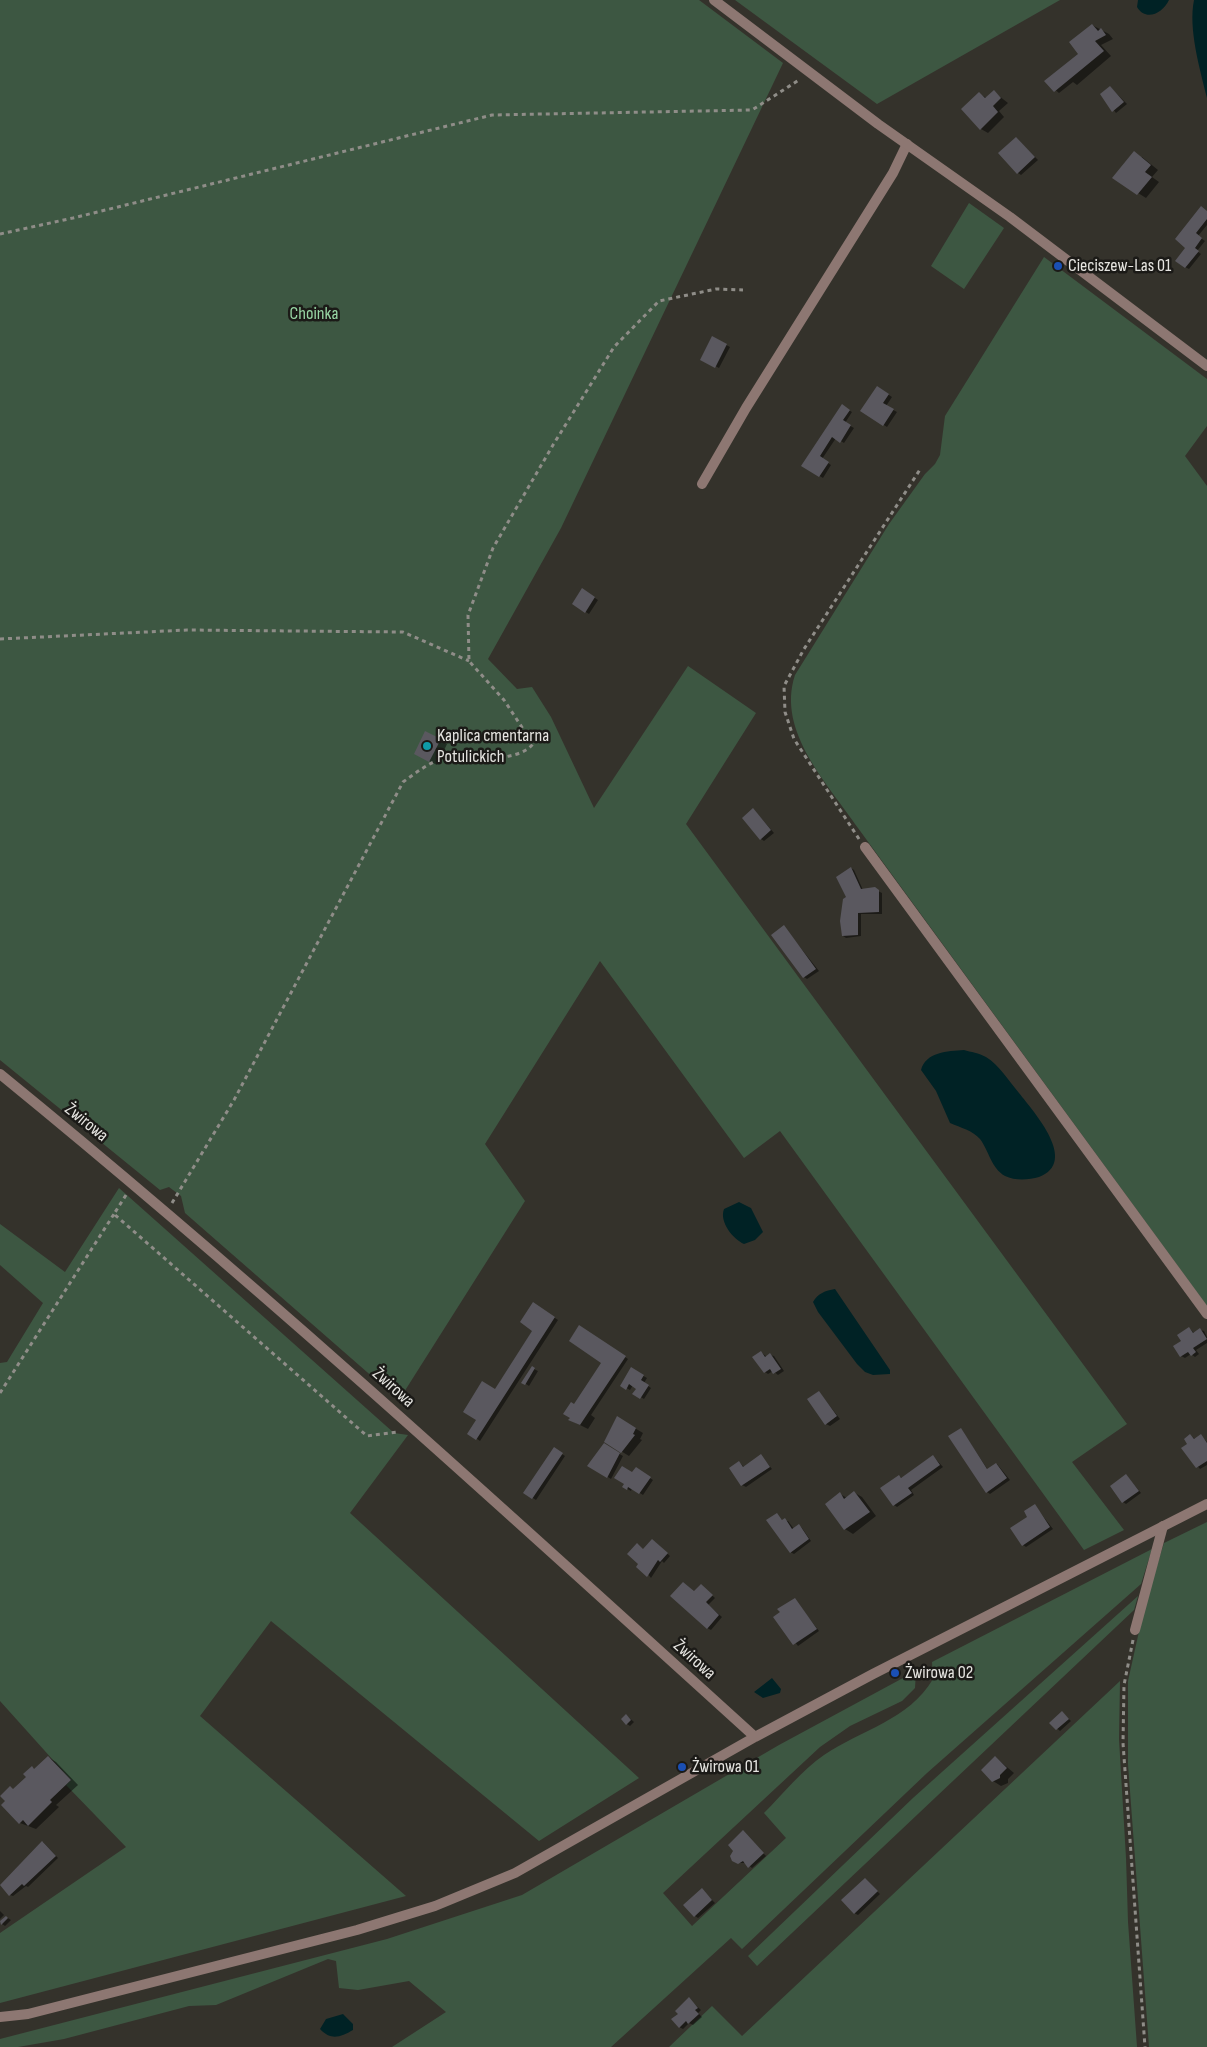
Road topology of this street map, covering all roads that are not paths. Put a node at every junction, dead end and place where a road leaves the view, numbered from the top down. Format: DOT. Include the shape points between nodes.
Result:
graph roads {
  1 [pos="714,0"];
  2 [pos="907,144"];
  3 [pos="1207,366"];
  4 [pos="702,484"];
  5 [pos="865,847"];
  6 [pos="0,1074"];
  7 [pos="1207,1314"];
  8 [pos="1207,1504"];
  9 [pos="1163,1526"];
  10 [pos="1135,1630"];
  11 [pos="755,1737"];
  12 [pos="0,2017"];
  1 -- 2 [label="street"];
  2 -- 3 [label="street" via="1010,217"];
  2 -- 4 [label="street"];
  5 -- 7 [label="street"];
  6 -- 11 [label="street, Żwirowa" via="167,1212 415,1430"];
  8 -- 9 [label="street"];
  9 -- 10 [label="street"];
  9 -- 11 [label="street"];
  11 -- 12 [label="street" via="514,1873 435,1906 357,1930 46,2010"];
}
